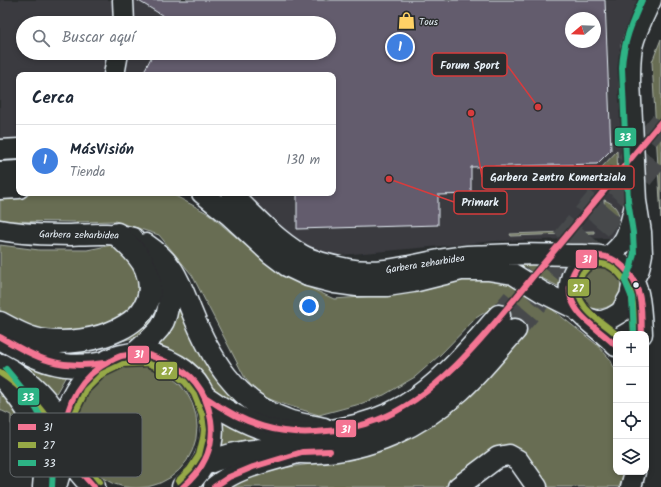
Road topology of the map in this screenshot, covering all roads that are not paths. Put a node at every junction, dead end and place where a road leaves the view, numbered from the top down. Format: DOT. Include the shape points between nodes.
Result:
graph roads {
  1 [pos="124,0"];
  2 [pos="651,0"];
  3 [pos="124,16"];
  4 [pos="117,60"];
  5 [pos="115,72"];
  6 [pos="16,149"];
  7 [pos="0,150"];
  8 [pos="16,171"];
  9 [pos="0,172"];
  10 [pos="16,188"];
  11 [pos="0,189"];
  12 [pos="206,196"];
  13 [pos="234,196"];
  14 [pos="636,201"];
  15 [pos="0,230"];
  16 [pos="117,234"];
  17 [pos="146,244"];
  18 [pos="602,256"];
  19 [pos="633,281"];
  20 [pos="542,292"];
  21 [pos="580,313"];
  22 [pos="0,324"];
  23 [pos="642,331"];
  24 [pos="0,337"];
  25 [pos="613,343"];
  26 [pos="133,354"];
  27 [pos="613,357"];
  28 [pos="104,363"];
  29 [pos="0,364"];
  30 [pos="0,374"];
  31 [pos="205,397"];
  32 [pos="30,413"];
  33 [pos="55,413"];
  34 [pos="68,413"];
  35 [pos="335,430"];
  36 [pos="302,452"];
  37 [pos="202,465"];
  38 [pos="634,475"];
  39 [pos="45,477"];
  40 [pos="56,477"];
  41 [pos="83,477"];
  42 [pos="185,486"];
  43 [pos="44,487"];
  44 [pos="54,487"];
  45 [pos="94,487"];
  46 [pos="214,487"];
  47 [pos="458,487"];
  48 [pos="537,487"];
  49 [pos="632,487"];
  1 -- 3 [label="street"];
  2 -- 14 [label="street" via="632,46 630,63"];
  4 -- 5 [label="street"];
  6 -- 7 [label="street"];
  8 -- 9 [label="street"];
  10 -- 11 [label="street"];
  12 -- 20 [label="street" via="270,253 308,276 357,286 387,286 461,270 488,270 512,274"];
  13 -- 18 [label="street, Garbera zeharbidea" via="285,243 303,255 350,269 398,269 460,257 544,254"];
  14 -- 18 [label="street" via="626,238 618,249"];
  14 -- 19 [label="street" via="642,254"];
  15 -- 16 [label="street, Garbera zeharbidea" via="35,234"];
  16 -- 17 [label="street, Garbera zeharbidea"];
  16 -- 22 [label="main road" via="142,261 150,284 148,301 131,323 103,336 65,342 30,338"];
  17 -- 26 [label="street" via="154,252 164,271 168,304 161,327"];
  17 -- 35 [label="street, Garbera zeharbidea" via="165,258 179,279 197,326 213,358 232,384 256,405 286,420"];
  18 -- 19 [label="street" via="621,264"];
  18 -- 21 [label="street" via="584,261 576,268 570,280 571,298"];
  19 -- 21 [label="street" via="630,296 621,312 600,322"];
  19 -- 23 [label="street" via="640,296"];
  20 -- 21 [label="street"];
  20 -- 27 [label="street"];
  21 -- 25 [label="street"];
  24 -- 28 [label="main road" via="48,362 75,367"];
  26 -- 28 [label="main road"];
  26 -- 31 [label="main road" via="169,361 184,370 196,382"];
  28 -- 34 [label="main road" via="93,370 75,391"];
  29 -- 33 [label="main road" via="20,376 41,394"];
  30 -- 32 [label="main road"];
  31 -- 35 [label="main road" via="239,418 274,431 302,433"];
  31 -- 37 [label="main road" via="211,417 211,438"];
  35 -- 36 [label="main road" via="385,417 406,406 507,323 473,377 421,419 401,431 351,448"];
  36 -- 37 [label="main road" via="249,451 228,455"];
  36 -- 46 [label="street" via="239,472"];
  37 -- 42 [label="main road"];
  38 -- 49 [label="street"];
  39 -- 43 [label="main road"];
  40 -- 44 [label="main road"];
  41 -- 45 [label="main road"];
  47 -- 48 [label="street" via="498,457 509,455 518,460"];
}
